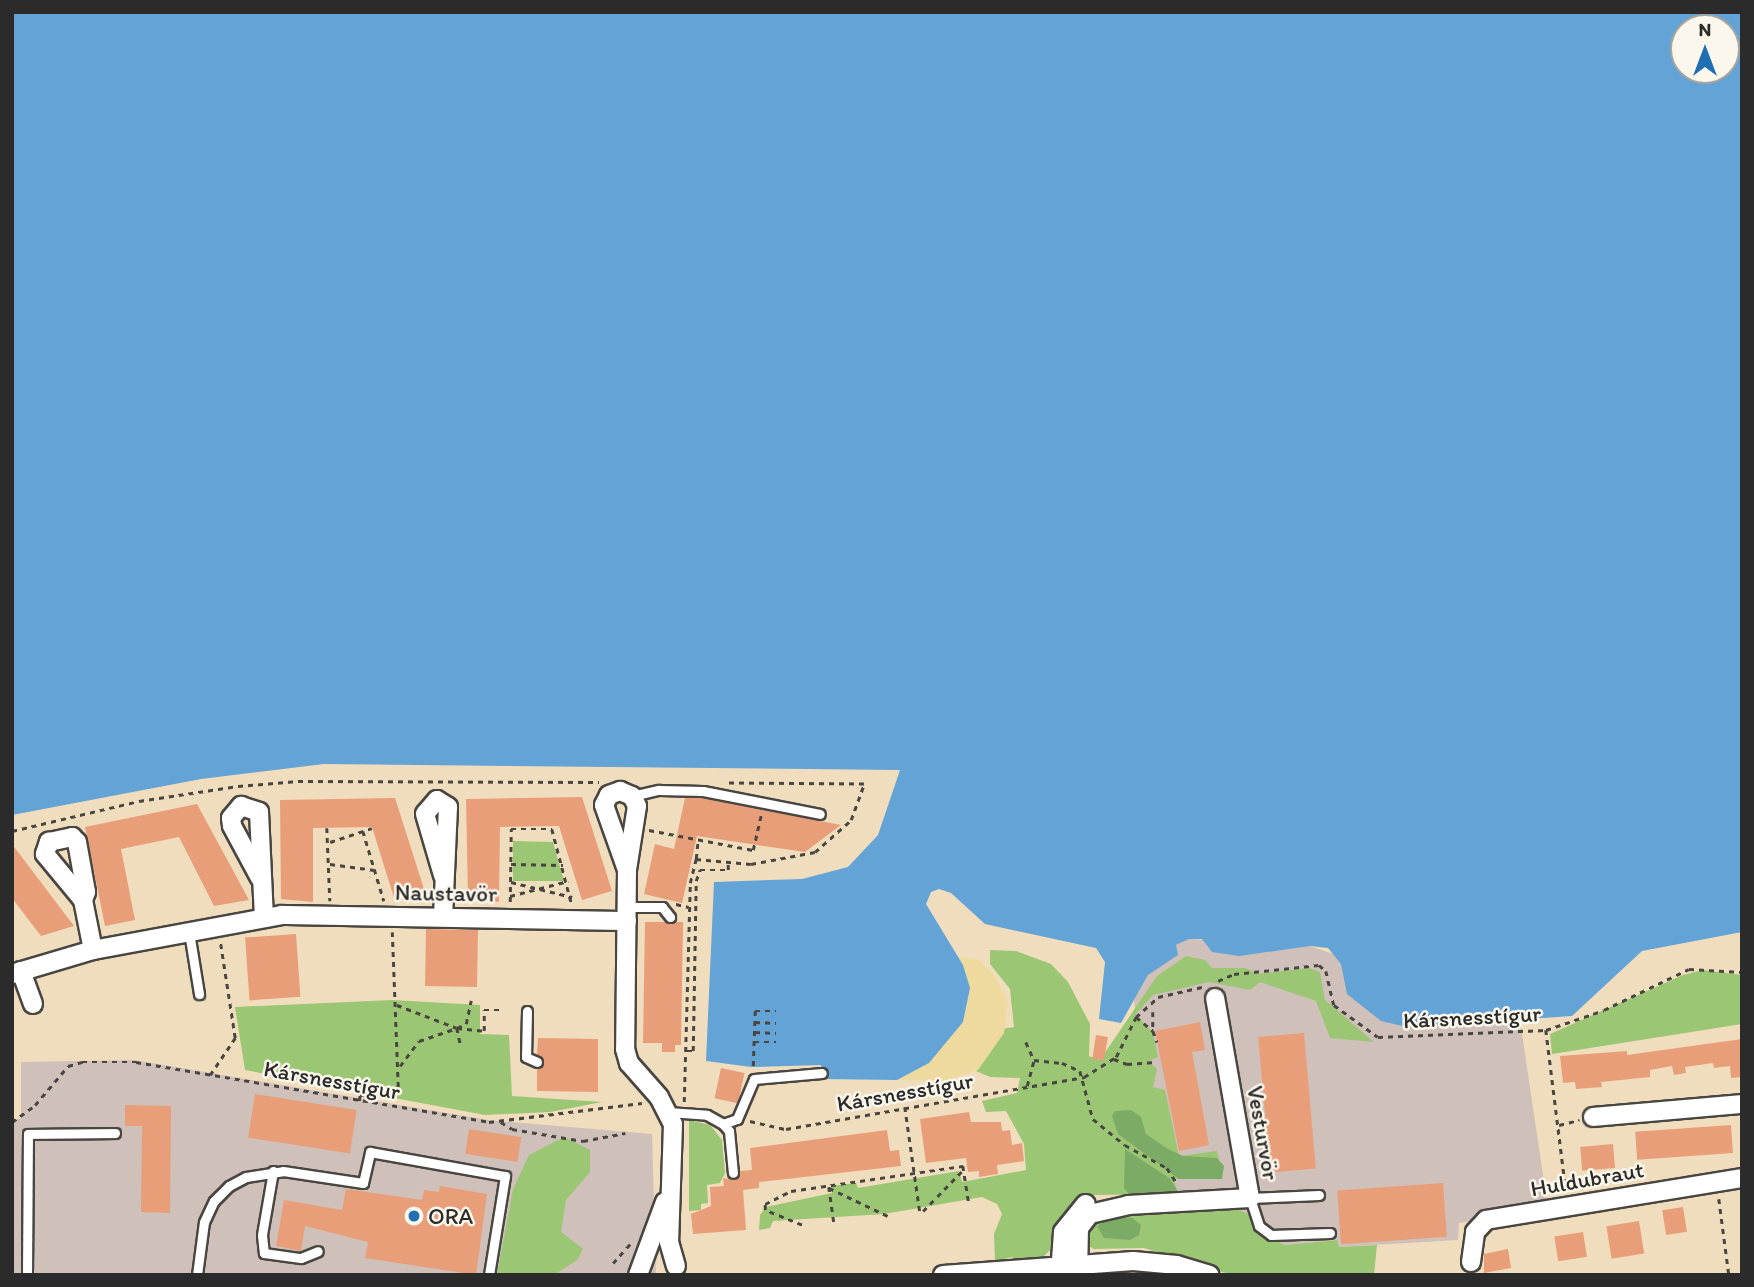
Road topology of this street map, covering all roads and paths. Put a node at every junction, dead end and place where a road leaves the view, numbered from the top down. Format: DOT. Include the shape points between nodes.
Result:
graph roads {
  1 [pos="606,782"];
  2 [pos="768,783"];
  3 [pos="632,796"];
  4 [pos="764,802"];
  5 [pos="820,814"];
  6 [pos="635,827"];
  7 [pos="327,828"];
  8 [pos="372,828"];
  9 [pos="12,831"];
  10 [pos="363,831"];
  11 [pos="698,839"];
  12 [pos="330,842"];
  13 [pos="696,859"];
  14 [pos="728,862"];
  15 [pos="751,863"];
  16 [pos="330,864"];
  17 [pos="511,864"];
  18 [pos="563,865"];
  19 [pos="376,870"];
  20 [pos="627,870"];
  21 [pos="443,875"];
  22 [pos="260,878"];
  23 [pos="510,881"];
  24 [pos="568,881"];
  25 [pos="538,889"];
  26 [pos="510,896"];
  27 [pos="572,897"];
  28 [pos="83,900"];
  29 [pos="626,914"];
  30 [pos="330,916"];
  31 [pos="388,917"];
  32 [pos="670,917"];
  33 [pos="264,918"];
  34 [pos="443,918"];
  35 [pos="510,918"];
  36 [pos="572,919"];
  37 [pos="218,927"];
  38 [pos="189,932"];
  39 [pos="93,950"];
  40 [pos="1742,972"];
  41 [pos="17,973"];
  42 [pos="1212,989"];
  43 [pos="199,994"];
  44 [pos="471,1001"];
  45 [pos="33,1004"];
  46 [pos="397,1005"];
  47 [pos="501,1010"];
  48 [pos="527,1010"];
  49 [pos="776,1011"];
  50 [pos="1153,1012"];
  51 [pos="1136,1017"];
  52 [pos="755,1022"];
  53 [pos="776,1023"];
  54 [pos="457,1028"];
  55 [pos="1546,1030"];
  56 [pos="1153,1031"];
  57 [pos="754,1032"];
  58 [pos="776,1033"];
  59 [pos="754,1042"];
  60 [pos="776,1042"];
  61 [pos="1026,1042"];
  62 [pos="1157,1042"];
  63 [pos="461,1047"];
  64 [pos="687,1051"];
  65 [pos="1114,1059"];
  66 [pos="1034,1060"];
  67 [pos="537,1062"];
  68 [pos="1155,1062"];
  69 [pos="753,1067"];
  70 [pos="398,1068"];
  71 [pos="822,1073"];
  72 [pos="209,1075"];
  73 [pos="1084,1077"];
  74 [pos="1027,1086"];
  75 [pos="359,1101"];
  76 [pos="684,1102"];
  77 [pos="693,1103"];
  78 [pos="1742,1104"];
  79 [pos="657,1106"];
  80 [pos="905,1107"];
  81 [pos="738,1116"];
  82 [pos="1593,1117"];
  83 [pos="500,1121"];
  84 [pos="12,1122"];
  85 [pos="723,1124"];
  86 [pos="1559,1125"];
  87 [pos="115,1133"];
  88 [pos="625,1133"];
  89 [pos="964,1169"];
  90 [pos="273,1171"];
  91 [pos="733,1173"];
  92 [pos="914,1174"];
  93 [pos="1742,1178"];
  94 [pos="1717,1182"];
  95 [pos="828,1187"];
  96 [pos="669,1192"];
  97 [pos="1319,1195"];
  98 [pos="1250,1198"];
  99 [pos="1179,1203"];
  100 [pos="969,1205"];
  101 [pos="1568,1207"];
  102 [pos="888,1216"];
  103 [pos="834,1222"];
  104 [pos="802,1225"];
  105 [pos="1330,1233"];
  106 [pos="635,1236"];
  107 [pos="318,1251"];
  108 [pos="1471,1262"];
  109 [pos="613,1263"];
  110 [pos="680,1271"];
  111 [pos="1073,1271"];
  112 [pos="27,1275"];
  113 [pos="197,1275"];
  114 [pos="489,1275"];
  115 [pos="638,1275"];
  116 [pos="943,1275"];
  117 [pos="1158,1275"];
  118 [pos="1209,1275"];
  119 [pos="1729,1275"];
  1 -- 9 [label="path" via="298,781 139,802"];
  2 -- 4 [label="path"];
  3 -- 4 [label="lane" via="659,790 703,790"];
  3 -- 6 [label="street" via="637,806"];
  3 -- 20 [label="street" via="614,792 604,805"];
  4 -- 5 [label="lane"];
  4 -- 11 [label="path" via="753,850"];
  6 -- 11 [label="path"];
  6 -- 20 [label="street"];
  7 -- 12 [label="path"];
  8 -- 10 [label="path"];
  10 -- 12 [label="path"];
  10 -- 19 [label="path"];
  11 -- 13 [label="path"];
  12 -- 16 [label="path"];
  13 -- 14 [label="path"];
  13 -- 64 [label="path" via="690,883"];
  14 -- 15 [label="path"];
  14 -- 64 [label="path" via="728,870 700,870 696,881 693,1051"];
  16 -- 19 [label="path"];
  16 -- 30 [label="path"];
  17 -- 18 [label="path"];
  17 -- 18 [label="path" via="511,829 552,829"];
  17 -- 23 [label="path"];
  18 -- 24 [label="path"];
  19 -- 31 [label="path"];
  20 -- 29 [label="street"];
  21 -- 34 [label="street"];
  22 -- 33 [label="street"];
  23 -- 25 [label="path"];
  23 -- 26 [label="path"];
  24 -- 25 [label="path"];
  24 -- 27 [label="path"];
  25 -- 26 [label="path"];
  25 -- 27 [label="path"];
  26 -- 35 [label="path"];
  27 -- 36 [label="path"];
  28 -- 39 [label="street"];
  29 -- 32 [label="lane" via="662,907"];
  29 -- 36 [label="street, Naustavör"];
  29 -- 79 [label="street" via="625,1049"];
  30 -- 31 [label="street, Naustavör"];
  30 -- 33 [label="street, Naustavör"];
  31 -- 34 [label="street, Naustavör"];
  31 -- 46 [label="path"];
  33 -- 37 [label="street, Naustavör"];
  34 -- 35 [label="street, Naustavör"];
  35 -- 36 [label="street, Naustavör"];
  37 -- 38 [label="street, Naustavör"];
  37 -- 72 [label="path" via="235,1038"];
  38 -- 39 [label="street, Naustavör"];
  38 -- 43 [label="lane"];
  39 -- 41 [label="street, Naustavör"];
  40 -- 55 [label="path, Kársnesstígur" via="1689,969 1593,1014"];
  41 -- 45 [label="street, Naustavör"];
  42 -- 51 [label="path, Kársnesstígur" via="1158,998"];
  42 -- 55 [label="path, Kársnesstígur" via="1234,974 1319,965 1325,971 1334,1005 1378,1037"];
  42 -- 98 [label="street, Vesturvör"];
  44 -- 54 [label="path" via="466,1024"];
  46 -- 54 [label="path"];
  46 -- 70 [label="path"];
  47 -- 54 [label="path" via="484,1010 484,1031"];
  48 -- 67 [label="lane" via="526,1057"];
  49 -- 52 [label="path" via="755,1011"];
  50 -- 56 [label="path"];
  51 -- 56 [label="path"];
  51 -- 65 [label="path, Kársnesstígur"];
  52 -- 53 [label="path"];
  52 -- 57 [label="path"];
  54 -- 63 [label="path"];
  54 -- 70 [label="path" via="419,1041"];
  55 -- 86 [label="path"];
  56 -- 62 [label="path"];
  57 -- 58 [label="path"];
  57 -- 59 [label="path"];
  59 -- 60 [label="path"];
  59 -- 69 [label="path"];
  61 -- 66 [label="path"];
  64 -- 76 [label="path"];
  65 -- 68 [label="path" via="1127,1064"];
  65 -- 73 [label="path, Kársnesstígur"];
  66 -- 73 [label="path" via="1072,1065"];
  66 -- 74 [label="path"];
  70 -- 75 [label="path" via="395,1092 360,1095"];
  71 -- 81 [label="lane" via="754,1079"];
  72 -- 75 [label="path, Kársnesstígur"];
  72 -- 84 [label="path, Kársnesstígur" via="136,1062 73,1063 35,1105"];
  73 -- 74 [label="path, Kársnesstígur"];
  73 -- 99 [label="path" via="1093,1119 1125,1145 1167,1168 1177,1181"];
  74 -- 80 [label="path, Kársnesstígur"];
  75 -- 83 [label="path, Kársnesstígur"];
  76 -- 77 [label="path, Kársnesstígur"];
  76 -- 79 [label="path, Kársnesstígur"];
  78 -- 82 [label="street"];
  79 -- 83 [label="path, Kársnesstígur"];
  79 -- 85 [label="lane" via="707,1115"];
  79 -- 96 [label="street" via="673,1135"];
  80 -- 81 [label="path, Kársnesstígur" via="786,1129"];
  80 -- 92 [label="path"];
  81 -- 85 [label="lane"];
  82 -- 86 [label="path"];
  83 -- 88 [label="path" via="512,1129 583,1142"];
  85 -- 91 [label="lane" via="729,1130"];
  86 -- 101 [label="path"];
  87 -- 112 [label="lane" via="28,1134"];
  89 -- 92 [label="path"];
  89 -- 92 [label="path" via="922,1211"];
  89 -- 100 [label="path"];
  90 -- 107 [label="lane" via="262,1236 264,1253 301,1258"];
  90 -- 113 [label="lane" via="246,1177 214,1201 198,1246"];
  90 -- 114 [label="lane" via="363,1182 370,1152 505,1176"];
  92 -- 95 [label="path"];
  93 -- 94 [label="street, Huldubraut"];
  94 -- 101 [label="street, Huldubraut"];
  94 -- 119 [label="path"];
  95 -- 102 [label="path"];
  95 -- 103 [label="path"];
  95 -- 104 [label="path" via="791,1191 765,1204 765,1209"];
  96 -- 110 [label="street" via="669,1242"];
  96 -- 115 [label="street"];
  97 -- 98 [label="lane"];
  98 -- 99 [label="street, Vesturvör"];
  98 -- 105 [label="lane" via="1259,1226 1270,1235"];
  99 -- 111 [label="street, Vesturvör" via="1094,1201 1078,1209 1063,1232"];
  101 -- 108 [label="street, Huldubraut" via="1486,1220 1475,1231"];
  106 -- 109 [label="path"];
  110 -- 115 [label="street" via="660,1262"];
  111 -- 116 [label="street"];
  111 -- 117 [label="street"];
  111 -- 118 [label="street" via="1156,1262"];
}
